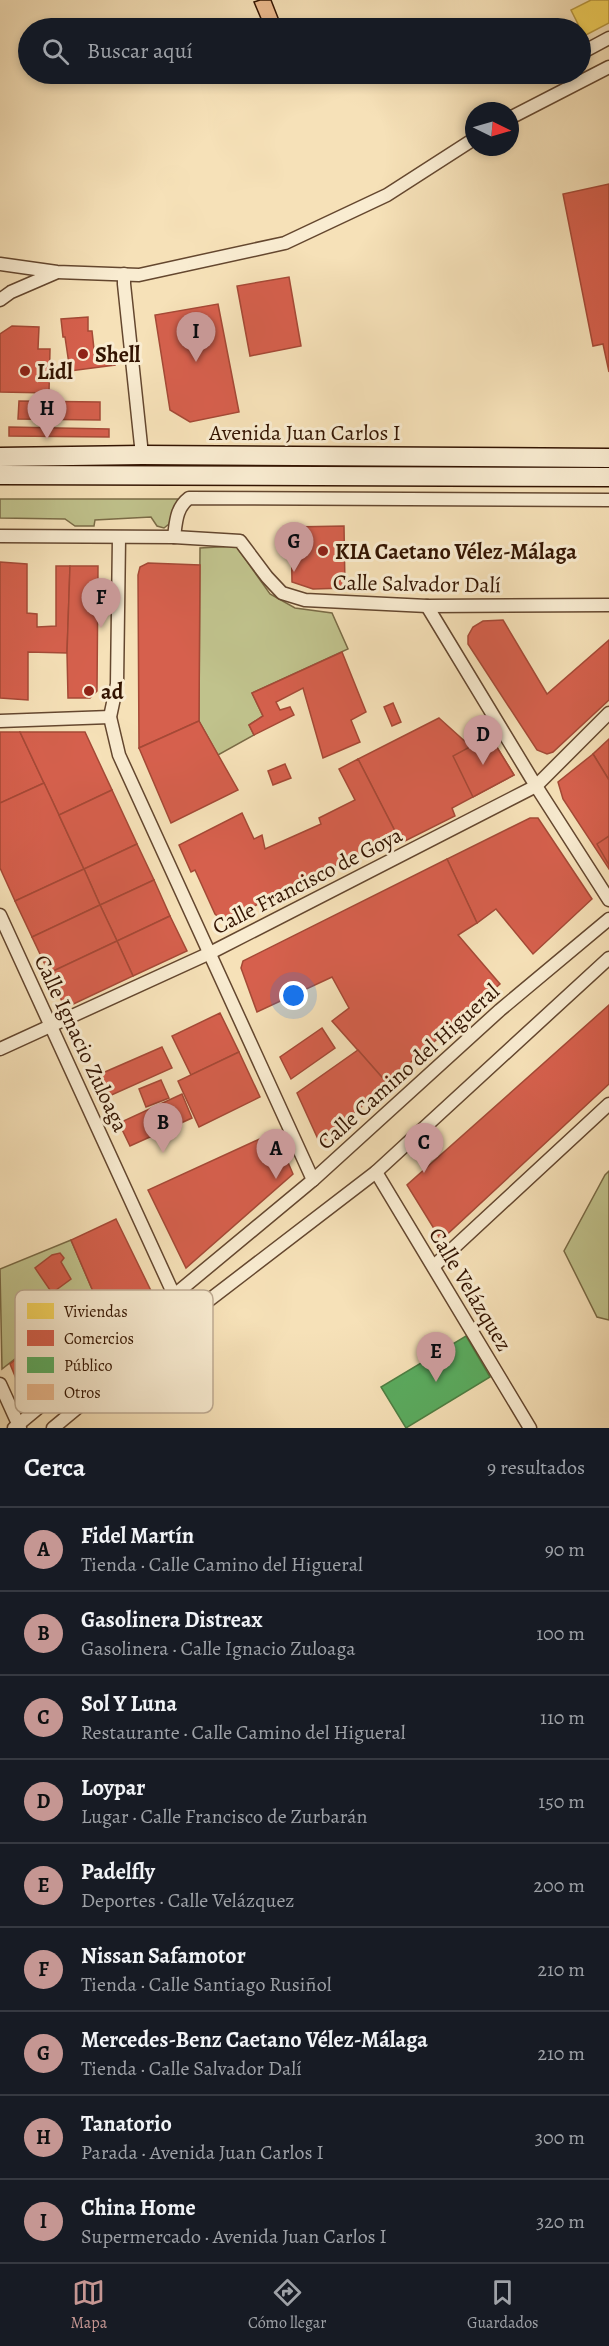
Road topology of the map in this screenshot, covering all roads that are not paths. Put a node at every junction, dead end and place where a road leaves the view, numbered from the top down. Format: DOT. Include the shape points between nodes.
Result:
graph roads {
  1 [pos="609,38"];
  2 [pos="591,48"];
  3 [pos="609,67"];
  4 [pos="591,76"];
  5 [pos="576,84"];
  6 [pos="519,113"];
  7 [pos="465,145"];
  8 [pos="0,264"];
  9 [pos="57,272"];
  10 [pos="124,274"];
  11 [pos="0,300"];
  12 [pos="142,455"];
  13 [pos="0,457"];
  14 [pos="609,458"];
  15 [pos="0,475"];
  16 [pos="609,477"];
  17 [pos="609,500"];
  18 [pos="0,536"];
  19 [pos="174,537"];
  20 [pos="119,538"];
  21 [pos="609,605"];
  22 [pos="427,606"];
  23 [pos="609,712"];
  24 [pos="110,717"];
  25 [pos="0,721"];
  26 [pos="536,786"];
  27 [pos="609,900"];
  28 [pos="0,915"];
  29 [pos="609,919"];
  30 [pos="210,953"];
  31 [pos="608,961"];
  32 [pos="51,1026"];
  33 [pos="0,1049"];
  34 [pos="609,1104"];
  35 [pos="376,1172"];
  36 [pos="313,1180"];
  37 [pos="434,1266"];
  38 [pos="172,1290"];
  39 [pos="180,1290"];
  40 [pos="213,1297"];
  41 [pos="0,1384"];
  42 [pos="35,1413"];
  43 [pos="71,1413"];
  44 [pos="18,1427"];
  45 [pos="53,1428"];
  46 [pos="530,1428"];
  1 -- 2 [label="street"];
  3 -- 4 [label="street"];
  5 -- 6 [label="street"];
  7 -- 10 [label="street" via="387,195 285,243 139,275"];
  8 -- 9 [label="street"];
  9 -- 10 [label="street"];
  9 -- 11 [label="street"];
  10 -- 12 [label="street"];
  12 -- 13 [label="street, Avenida Juan Carlos I"];
  12 -- 14 [label="street, Avenida Juan Carlos I"];
  15 -- 16 [label="street, Avenida Juan Carlos I"];
  17 -- 19 [label="street" via="189,498 177,514"];
  18 -- 20 [label="street, Calle Salvador Dalí"];
  19 -- 20 [label="street, Calle Salvador Dalí"];
  19 -- 22 [label="street, Calle Salvador Dalí" via="240,541 267,577 292,598"];
  20 -- 24 [label="street" via="117,684"];
  21 -- 22 [label="street, Calle Salvador Dalí"];
  22 -- 26 [label="street"];
  23 -- 26 [label="street, Calle Francisco de Goya"];
  24 -- 25 [label="street"];
  24 -- 30 [label="street" via="119,755"];
  26 -- 27 [label="street"];
  26 -- 30 [label="street, Calle Francisco de Goya"];
  28 -- 32 [label="street, Calle Ignacio Zuloaga"];
  29 -- 36 [label="street, Calle Camino del Higueral" via="500,1010"];
  30 -- 32 [label="street, Calle Francisco de Goya"];
  30 -- 36 [label="street"];
  31 -- 35 [label="street"];
  32 -- 33 [label="street, Calle Francisco de Goya"];
  32 -- 38 [label="street, Calle Ignacio Zuloaga"];
  34 -- 37 [label="street"];
  35 -- 37 [label="street, Calle Velázquez"];
  35 -- 40 [label="street"];
  36 -- 39 [label="street, Calle Camino del Higueral"];
  37 -- 46 [label="street, Calle Velázquez"];
  41 -- 44 [label="street"];
  42 -- 44 [label="street, Calle Camino del Higueral"];
  43 -- 45 [label="street"];
}
